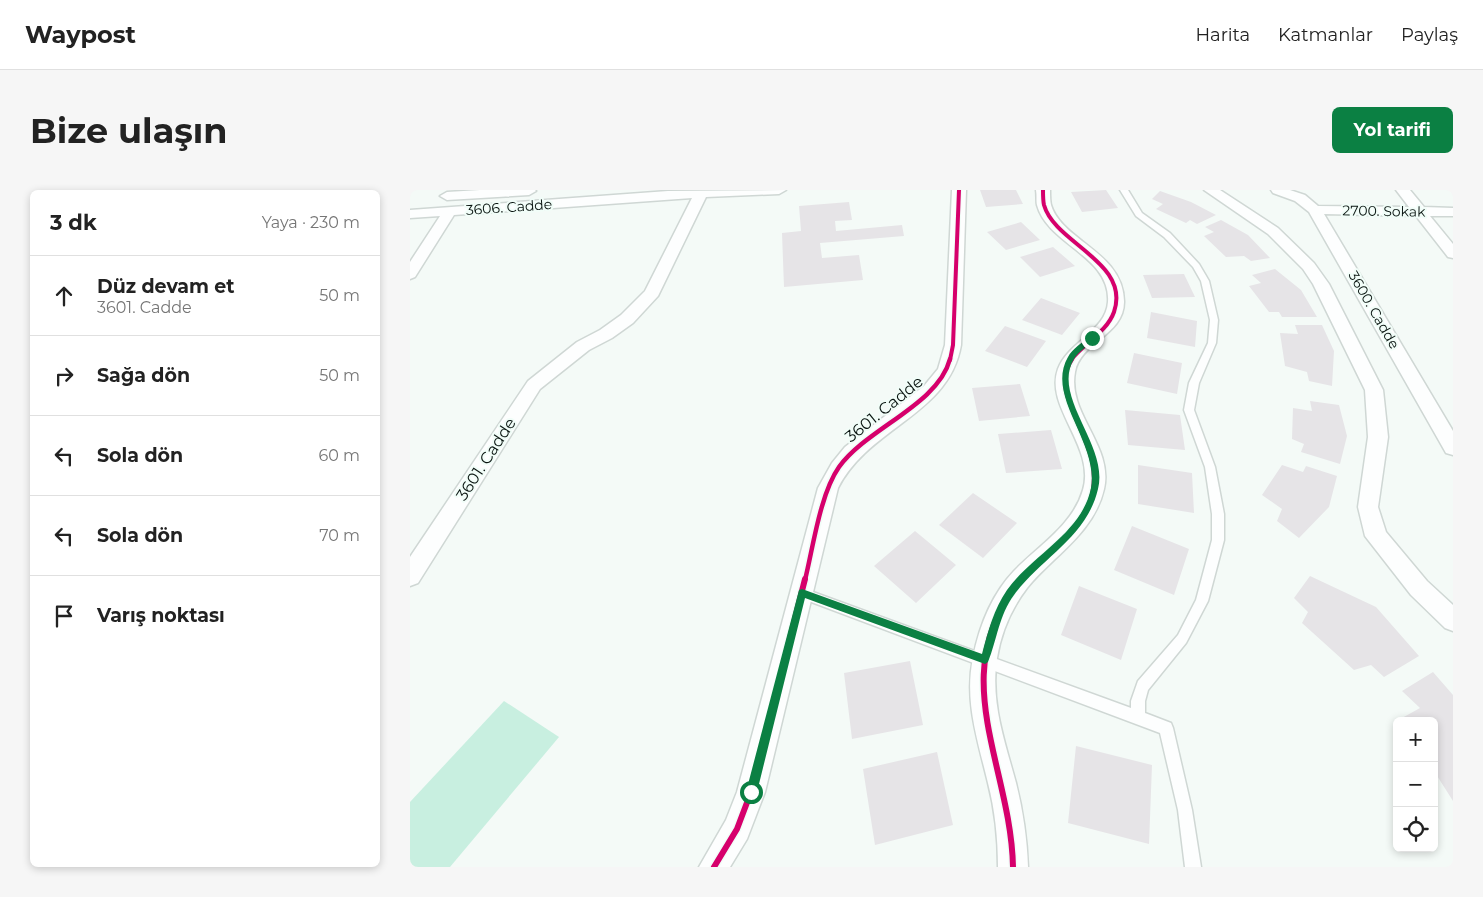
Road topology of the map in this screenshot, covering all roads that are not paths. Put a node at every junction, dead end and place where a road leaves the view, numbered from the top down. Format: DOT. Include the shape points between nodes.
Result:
graph roads {
  1 [pos="540,190"];
  2 [pos="779,190"];
  3 [pos="959,190"];
  4 [pos="1043,190"];
  5 [pos="1124,190"];
  6 [pos="1211,190"];
  7 [pos="1278,190"];
  8 [pos="1403,190"];
  9 [pos="672,192"];
  10 [pos="449,193"];
  11 [pos="702,193"];
  12 [pos="1315,210"];
  13 [pos="1419,211"];
  14 [pos="443,212"];
  15 [pos="1453,212"];
  16 [pos="412,217"];
  17 [pos="1453,254"];
  18 [pos="410,274"];
  19 [pos="1453,448"];
  20 [pos="410,576"];
  21 [pos="802,593"];
  22 [pos="1453,620"];
  23 [pos="985,659"];
  24 [pos="1138,718"];
  25 [pos="714,867"];
  26 [pos="1013,867"];
  27 [pos="1193,867"];
  1 -- 10 [label="street"];
  2 -- 11 [label="street, 3606. Cadde"];
  3 -- 21 [label="street, 3601. Cadde" via="950,362 945,374 925,395 861,442 836,469 828,488"];
  4 -- 23 [label="street" via="1045,206 1057,225 1106,269 1115,288 1113,314 1071,357 1065,373 1072,408 1089,442 1095,488 1075,528 1011,592 996,620"];
  5 -- 24 [label="lane" via="1139,214 1167,235 1196,266 1205,281 1214,320 1212,343 1194,383 1189,410 1210,467 1218,514 1218,540 1202,601 1182,639 1143,686 1138,701"];
  6 -- 22 [label="street" via="1273,230 1309,266 1321,284 1374,390 1378,437 1368,507 1376,536 1419,588"];
  7 -- 12 [label="street, 3600. Cadde" via="1300,198"];
  8 -- 13 [label="street"];
  9 -- 11 [label="street, 3606. Cadde"];
  9 -- 14 [label="street, 3606. Cadde"];
  10 -- 14 [label="street"];
  11 -- 20 [label="street, 3601. Cadde" via="652,293 626,319 583,346 534,385"];
  12 -- 13 [label="street, 2700. Sokak"];
  12 -- 19 [label="street, 3600. Cadde"];
  13 -- 15 [label="street, 2700. Sokak"];
  13 -- 17 [label="street"];
  14 -- 16 [label="street, 3606. Cadde"];
  14 -- 18 [label="street"];
  21 -- 23 [label="lane"];
  21 -- 25 [label="street, 3601. Cadde" via="751,792 737,829"];
  23 -- 24 [label="lane"];
  23 -- 26 [label="street" via="981,697 1013,839"];
  24 -- 27 [label="lane" via="1166,728 1185,810"];
}
